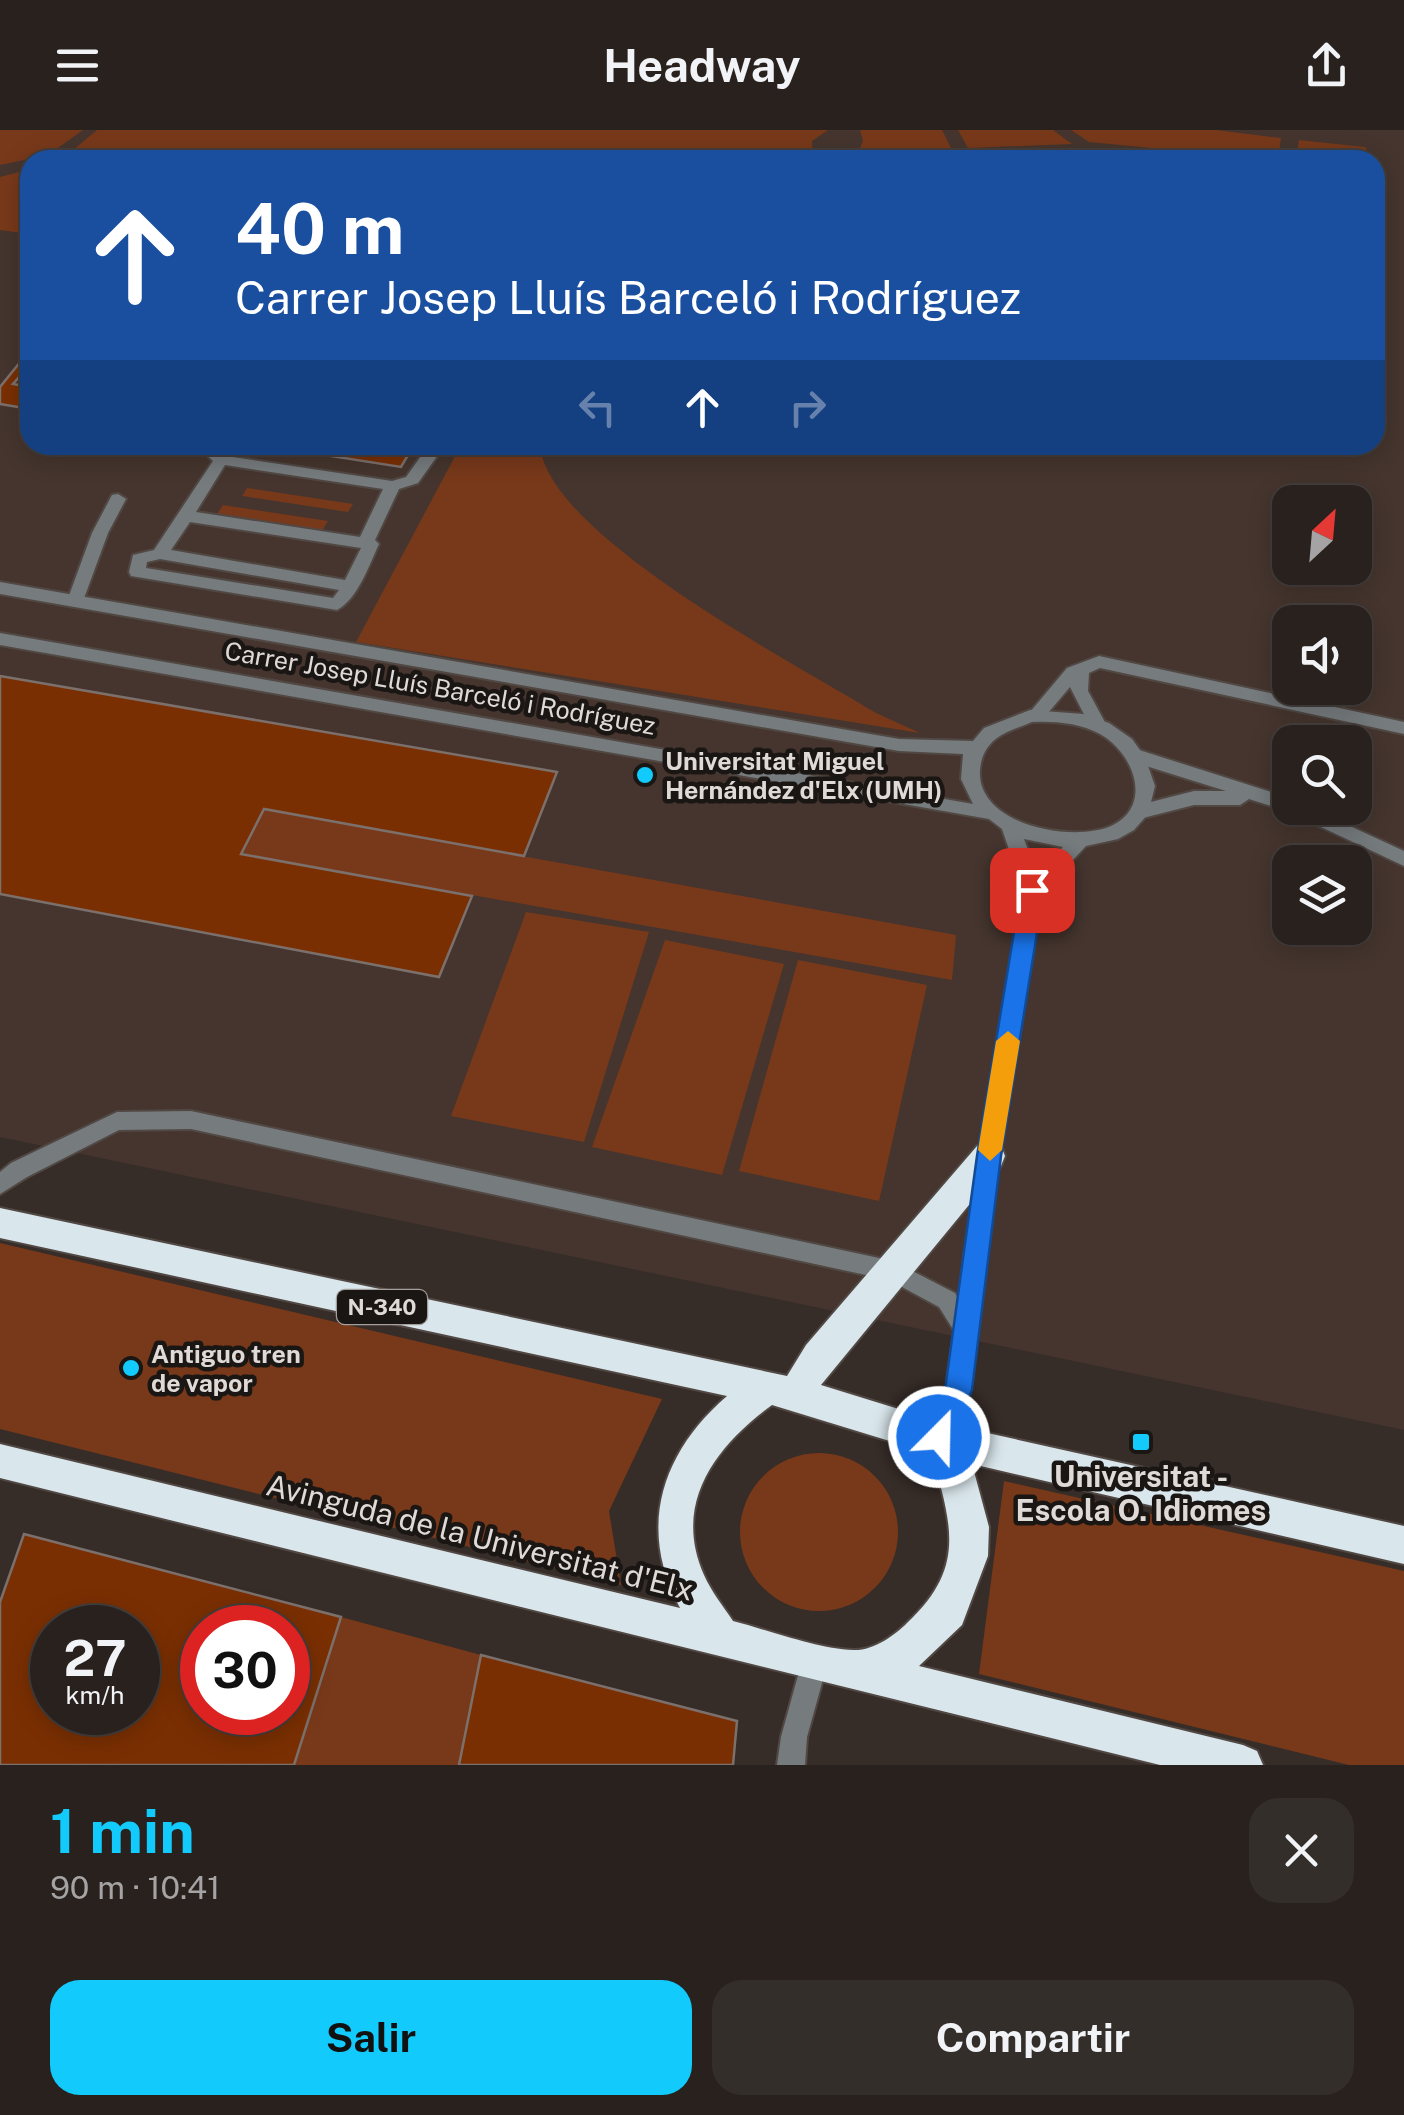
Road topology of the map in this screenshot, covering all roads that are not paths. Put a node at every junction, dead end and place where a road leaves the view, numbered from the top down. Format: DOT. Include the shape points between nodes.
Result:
graph roads {
  1 [pos="216,455"];
  2 [pos="430,455"];
  3 [pos="221,460"];
  4 [pos="394,486"];
  5 [pos="118,499"];
  6 [pos="186,516"];
  7 [pos="365,543"];
  8 [pos="160,554"];
  9 [pos="350,586"];
  10 [pos="0,588"];
  11 [pos="74,601"];
  12 [pos="0,638"];
  13 [pos="1080,667"];
  14 [pos="1036,716"];
  15 [pos="1098,726"];
  16 [pos="1404,728"];
  17 [pos="976,748"];
  18 [pos="1136,756"];
  19 [pos="1272,800"];
  20 [pos="1272,804"];
  21 [pos="1138,812"];
  22 [pos="988,813"];
  23 [pos="1332,825"];
  24 [pos="1011,829"];
  25 [pos="1079,842"];
  26 [pos="1404,859"];
  27 [pos="1032,890"];
  28 [pos="989,1156"];
  29 [pos="0,1185"];
  30 [pos="0,1223"];
  31 [pos="894,1270"];
  32 [pos="964,1327"];
  33 [pos="780,1392"];
  34 [pos="943,1439"];
  35 [pos="0,1461"];
  36 [pos="1404,1545"];
  37 [pos="719,1635"];
  38 [pos="816,1661"];
  39 [pos="857,1670"];
  40 [pos="791,1765"];
  41 [pos="1243,1765"];
  1 -- 3 [label="street"];
  2 -- 4 [label="street" via="412,480"];
  3 -- 4 [label="street"];
  3 -- 6 [label="street"];
  4 -- 7 [label="street"];
  5 -- 11 [label="street"];
  6 -- 7 [label="street"];
  6 -- 8 [label="street"];
  7 -- 9 [label="street" via="371,544"];
  8 -- 9 [label="street"];
  8 -- 9 [label="street" via="139,559 137,572 338,604"];
  10 -- 11 [label="street, Carrer Josep Lluís Barceló i Rodríguez"];
  11 -- 17 [label="street, Carrer Josep Lluís Barceló i Rodríguez" via="899,745"];
  12 -- 22 [label="street, Carrer Josep Lluís Barceló i Rodríguez"];
  13 -- 14 [label="street"];
  13 -- 15 [label="street" via="1079,690"];
  13 -- 16 [label="street" via="1099,662"];
  14 -- 15 [label="street"];
  14 -- 17 [label="street" via="1005,723"];
  15 -- 18 [label="street"];
  17 -- 22 [label="street" via="968,773"];
  18 -- 19 [label="street"];
  18 -- 21 [label="street" via="1148,783"];
  20 -- 21 [label="street" via="1218,796"];
  21 -- 25 [label="street, Carrer Josep Lluís Barceló i Rodríguez" via="1117,832"];
  22 -- 24 [label="street, Carrer Josep Lluís Barceló i Rodríguez"];
  23 -- 26 [label="street"];
  24 -- 25 [label="street, Carrer Josep Lluís Barceló i Rodríguez" via="1039,840"];
  24 -- 27 [label="street"];
  25 -- 27 [label="street"];
  27 -- 28 [label="street"];
  28 -- 31 [label="highway, Avinguda de la Universitat d'Elx"];
  28 -- 32 [label="street"];
  29 -- 31 [label="street" via="117,1120 191,1120"];
  30 -- 33 [label="highway, N-340"];
  31 -- 32 [label="street" via="946,1300"];
  31 -- 33 [label="highway, Avinguda de la Universitat d'Elx"];
  32 -- 34 [label="street" via="958,1390"];
  33 -- 34 [label="highway, N-340"];
  33 -- 37 [label="highway, Avinguda de la Universitat d'Elx" via="707,1434 678,1494 676,1546 684,1577"];
  34 -- 36 [label="highway, N-340"];
  34 -- 39 [label="highway" via="970,1526 969,1556 948,1611 904,1652"];
  35 -- 37 [label="highway, Avinguda de la Universitat d'Elx"];
  37 -- 38 [label="highway"];
  38 -- 39 [label="highway"];
  38 -- 40 [label="street"];
  39 -- 41 [label="highway"];
}
